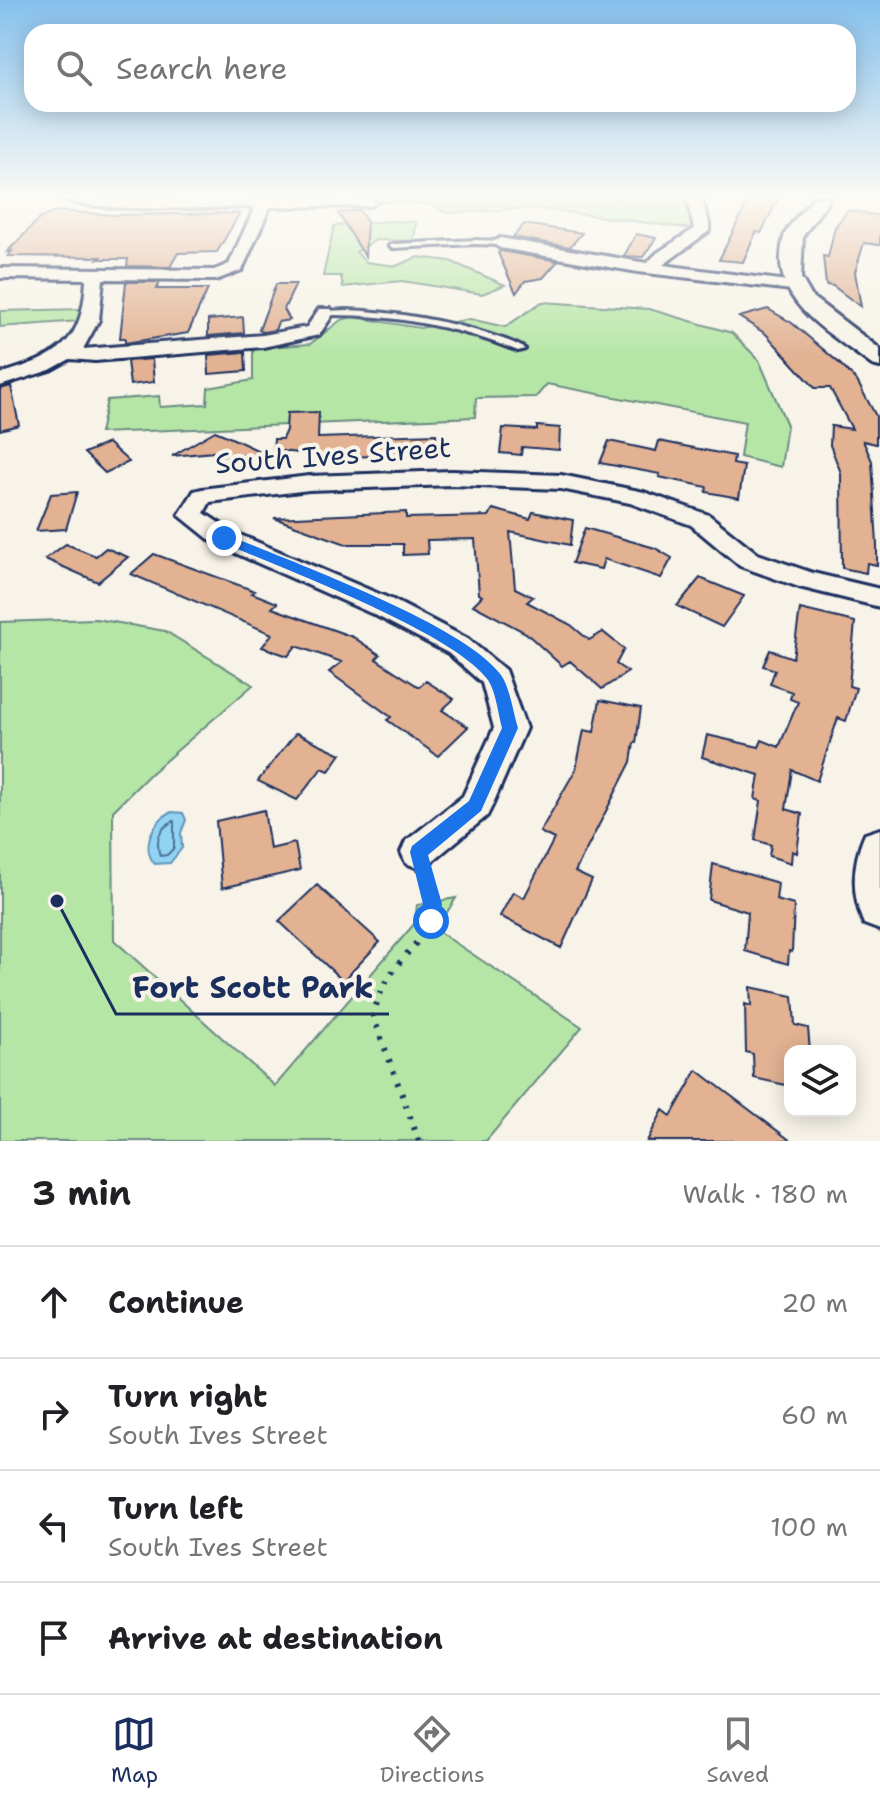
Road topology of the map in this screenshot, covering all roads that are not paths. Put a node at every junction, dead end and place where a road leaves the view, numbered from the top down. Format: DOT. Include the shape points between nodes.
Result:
graph roads {
  1 [pos="243,250"];
  2 [pos="544,250"];
  3 [pos="672,250"];
  4 [pos="792,250"];
  5 [pos="652,268"];
  6 [pos="0,273"];
  7 [pos="95,274"];
  8 [pos="795,287"];
  9 [pos="325,313"];
  10 [pos="521,349"];
  11 [pos="71,354"];
  12 [pos="880,360"];
  13 [pos="0,380"];
  14 [pos="880,598"];
  15 [pos="880,848"];
  16 [pos="418,852"];
  17 [pos="880,909"];
  1 -- 7 [label="street" via="236,267 216,275"];
  2 -- 5 [label="street"];
  3 -- 5 [label="street"];
  4 -- 8 [label="street" via="789,271"];
  5 -- 8 [label="street"];
  6 -- 7 [label="street"];
  7 -- 11 [label="street" via="95,301 85,334"];
  8 -- 12 [label="street" via="804,301"];
  9 -- 10 [label="lane" via="356,311 434,324"];
  9 -- 11 [label="street" via="313,331 263,341"];
  11 -- 13 [label="street"];
  14 -- 16 [label="street, South Ives Street" via="749,560 700,520 636,497 561,482 372,480 202,496 191,515 224,538 458,646 495,678 510,728 475,806"];
  15 -- 17 [label="street"];
}
